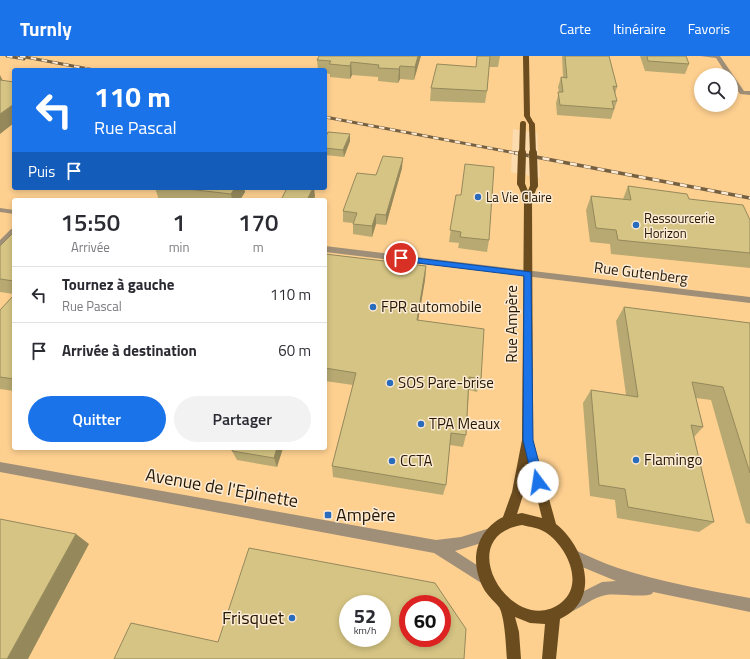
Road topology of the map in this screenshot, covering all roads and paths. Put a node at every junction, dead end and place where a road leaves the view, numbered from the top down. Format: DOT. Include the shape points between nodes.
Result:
graph roads {
  1 [pos="526,56"];
  2 [pos="703,56"];
  3 [pos="725,68"];
  4 [pos="738,87"];
  5 [pos="750,93"];
  6 [pos="527,116"];
  7 [pos="528,200"];
  8 [pos="0,210"];
  9 [pos="12,212"];
  10 [pos="12,233"];
  11 [pos="0,245"];
  12 [pos="327,249"];
  13 [pos="528,274"];
  14 [pos="750,300"];
  15 [pos="528,440"];
  16 [pos="0,467"];
  17 [pos="508,521"];
  18 [pos="551,528"];
  19 [pos="490,534"];
  20 [pos="436,547"];
  21 [pos="575,557"];
  22 [pos="486,579"];
  23 [pos="670,590"];
  24 [pos="505,604"];
  25 [pos="750,605"];
  26 [pos="567,607"];
  27 [pos="553,616"];
  28 [pos="514,659"];
  29 [pos="549,659"];
  1 -- 6 [label="main road"];
  2 -- 3 [label="street" via="718,57"];
  4 -- 5 [label="street" via="742,93"];
  6 -- 7 [label="main road, bridge" via="523,124 521,183"];
  6 -- 7 [label="main road, Rue Ampère, bridge" via="532,125 534,186"];
  7 -- 13 [label="main road, Rue Ampère"];
  8 -- 9 [label="street"];
  10 -- 11 [label="street"];
  12 -- 13 [label="street, Rue Gutenberg"];
  13 -- 14 [label="street, Rue Gutenberg"];
  13 -- 15 [label="main road, Rue Ampère"];
  15 -- 17 [label="main road, Rue Ampère" via="518,492"];
  15 -- 18 [label="main road, Rue Ampère"];
  16 -- 20 [label="street, Avenue de l'Epinette"];
  17 -- 18 [label="main road" via="536,521"];
  17 -- 19 [label="main road"];
  18 -- 21 [label="main road" via="561,536"];
  19 -- 20 [label="street, Avenue de l'Epinette"];
  19 -- 22 [label="main road" via="484,544 482,556"];
  20 -- 22 [label="street, Avenue de l'Epinette" via="470,566"];
  21 -- 23 [label="street" via="602,570"];
  21 -- 26 [label="main road" via="579,570 579,584 575,596"];
  22 -- 24 [label="main road" via="494,594"];
  23 -- 25 [label="street"];
  23 -- 26 [label="street" via="622,587 602,589"];
  24 -- 27 [label="main road" via="520,613 537,617"];
  24 -- 28 [label="main road" via="512,632"];
  26 -- 27 [label="main road"];
  27 -- 29 [label="main road"];
}
